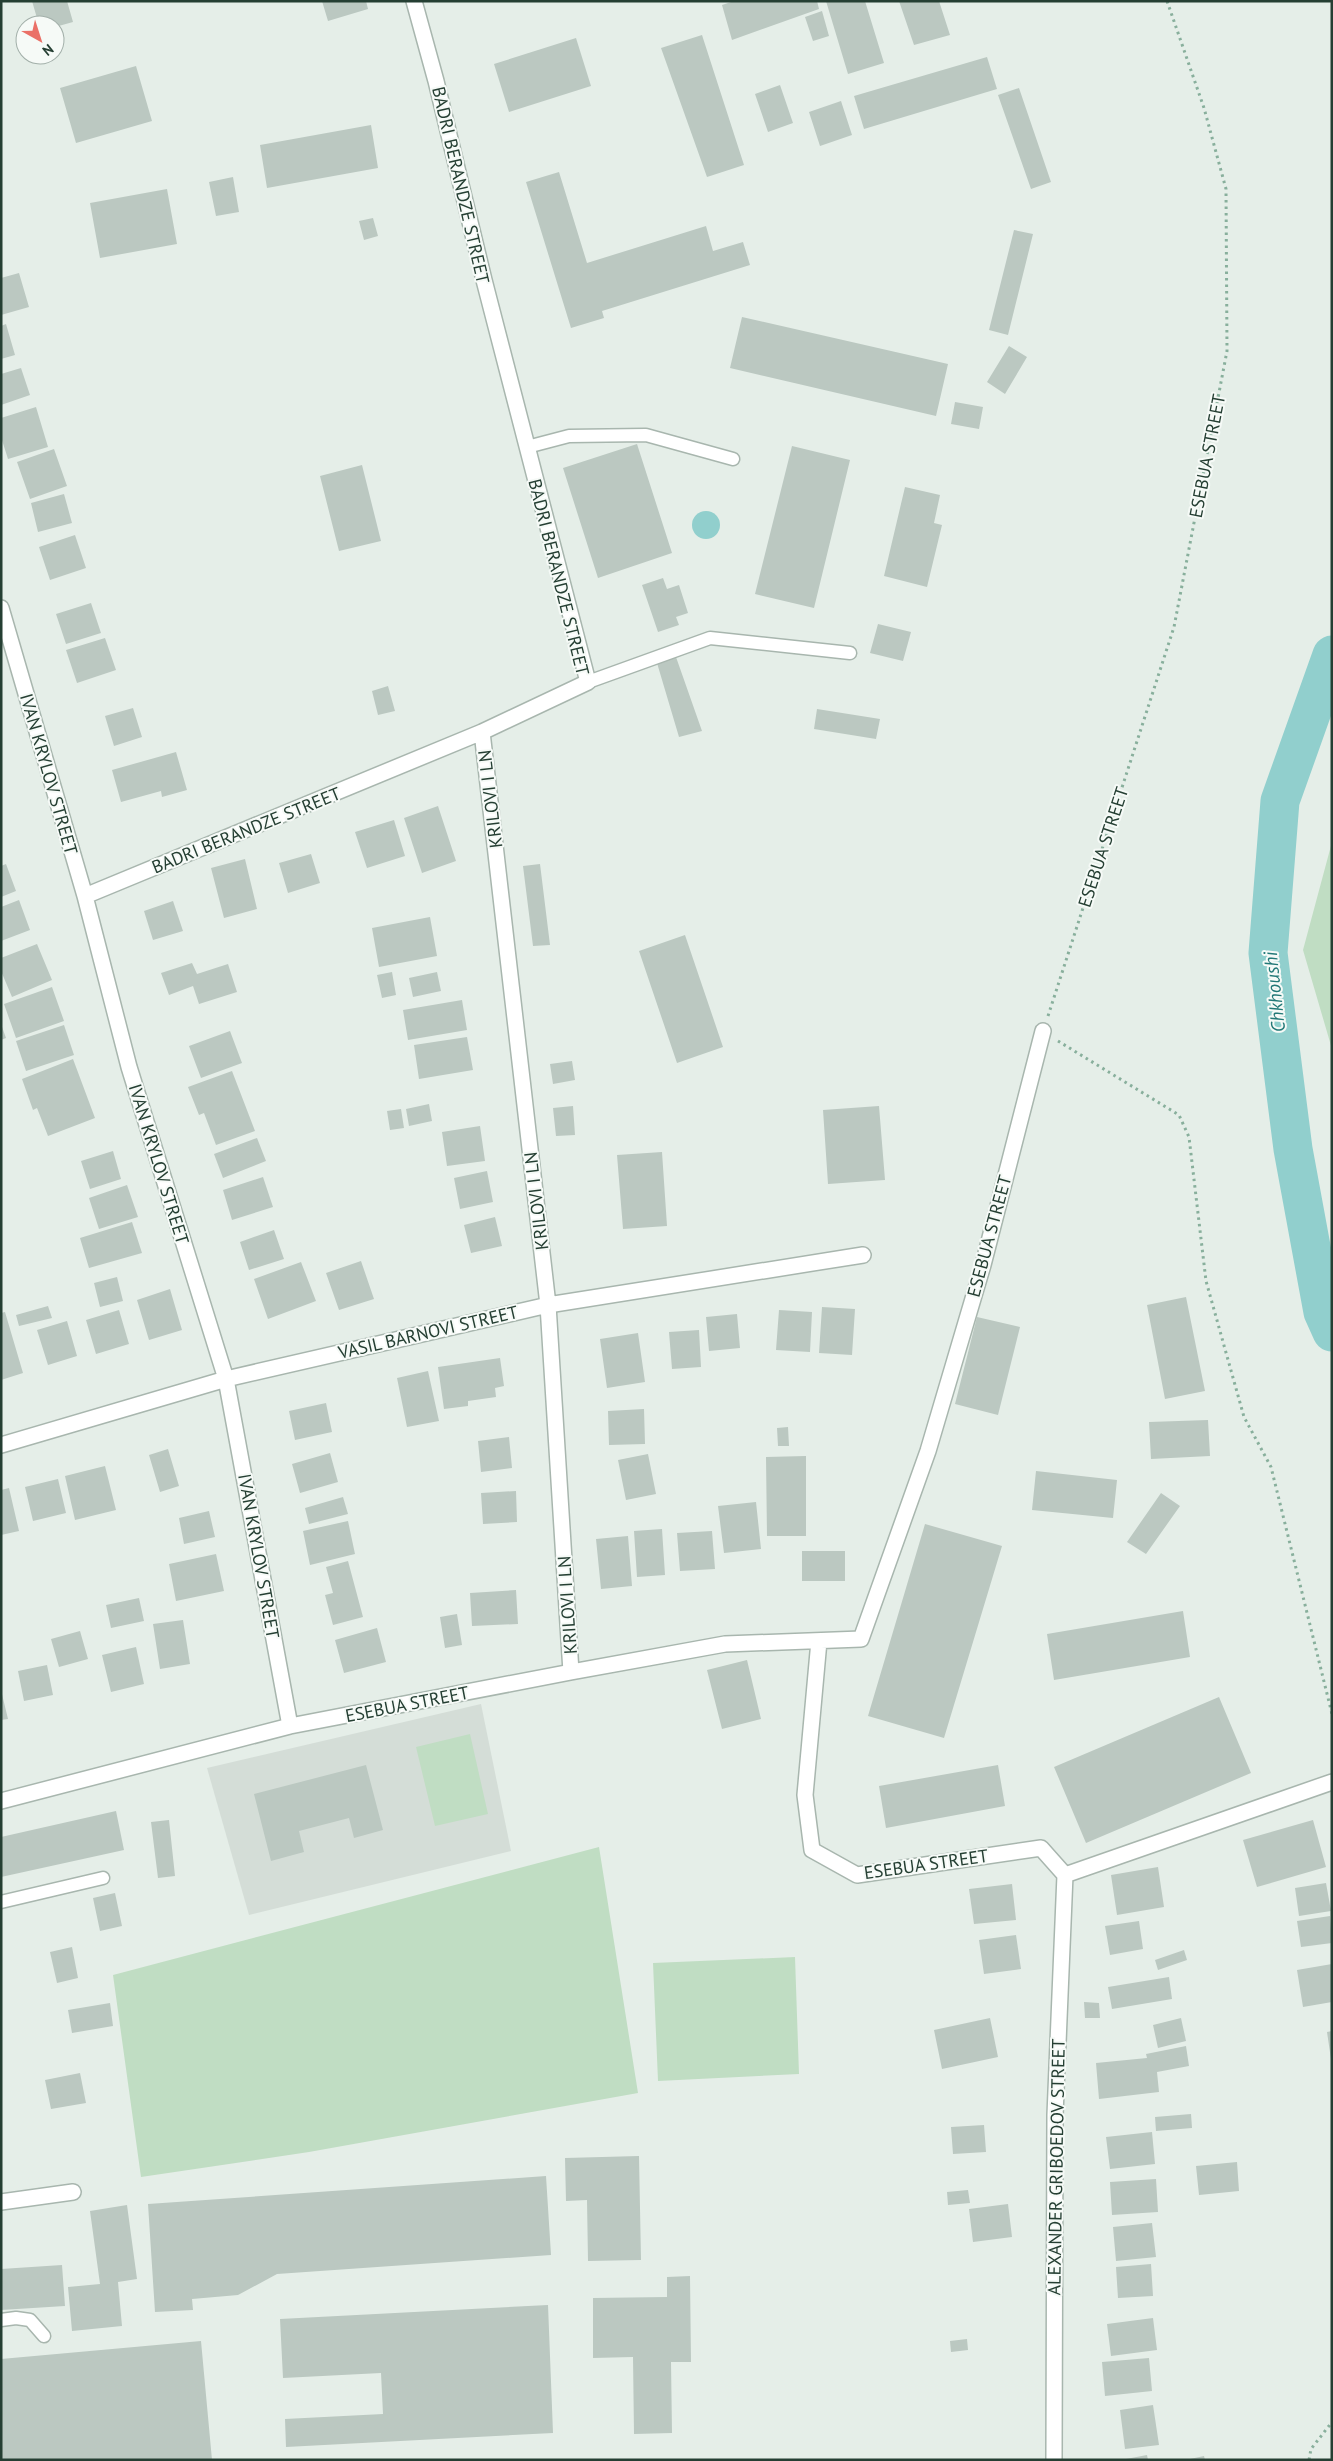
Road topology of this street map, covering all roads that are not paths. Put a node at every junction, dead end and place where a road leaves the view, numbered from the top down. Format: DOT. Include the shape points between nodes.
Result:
graph roads {
  1 [pos="414,1"];
  2 [pos="526,447"];
  3 [pos="733,459"];
  4 [pos="1,608"];
  5 [pos="850,653"];
  6 [pos="588,682"];
  7 [pos="482,732"];
  8 [pos="85,896"];
  9 [pos="1043,1031"];
  10 [pos="863,1255"];
  11 [pos="548,1305"];
  12 [pos="226,1379"];
  13 [pos="1,1445"];
  14 [pos="819,1641"];
  15 [pos="571,1672"];
  16 [pos="290,1726"];
  17 [pos="1332,1782"];
  18 [pos="1,1801"];
  19 [pos="1065,1875"];
  20 [pos="103,1878"];
  21 [pos="1,1902"];
  22 [pos="73,2192"];
  23 [pos="1,2202"];
  24 [pos="1,2320"];
  25 [pos="44,2336"];
  26 [pos="1054,2460"];
  1 -- 2 [label="street, BADRI BERANDZE STREET"];
  2 -- 3 [label="lane" via="569,436 646,435"];
  2 -- 6 [label="street, BADRI BERANDZE STREET"];
  4 -- 8 [label="street, IVAN KRYLOV STREET"];
  5 -- 6 [label="lane" via="710,638"];
  6 -- 7 [label="street, BADRI BERANDZE STREET"];
  7 -- 8 [label="street, BADRI BERANDZE STREET"];
  7 -- 11 [label="street, KRILOVI I LN"];
  8 -- 12 [label="street, IVAN KRYLOV STREET" via="129,1066"];
  9 -- 14 [label="street, ESEBUA STREET" via="982,1265 928,1451 862,1639"];
  10 -- 11 [label="street, VASIL BARNOVI STREET"];
  11 -- 12 [label="street, VASIL BARNOVI STREET"];
  11 -- 15 [label="street, KRILOVI I LN"];
  12 -- 13 [label="street, VASIL BARNOVI STREET"];
  12 -- 16 [label="street, IVAN KRYLOV STREET"];
  14 -- 15 [label="street, ESEBUA STREET" via="725,1644"];
  14 -- 19 [label="street, ESEBUA STREET" via="804,1795 812,1850 857,1875 1041,1848"];
  15 -- 16 [label="street, ESEBUA STREET"];
  16 -- 18 [label="street, ESEBUA STREET"];
  17 -- 19 [label="street"];
  19 -- 26 [label="street, ALEXANDER GRIBOEDOV STREET" via="1055,2115"];
  20 -- 21 [label="lane"];
  22 -- 23 [label="street"];
  24 -- 25 [label="lane" via="30,2320"];
}
